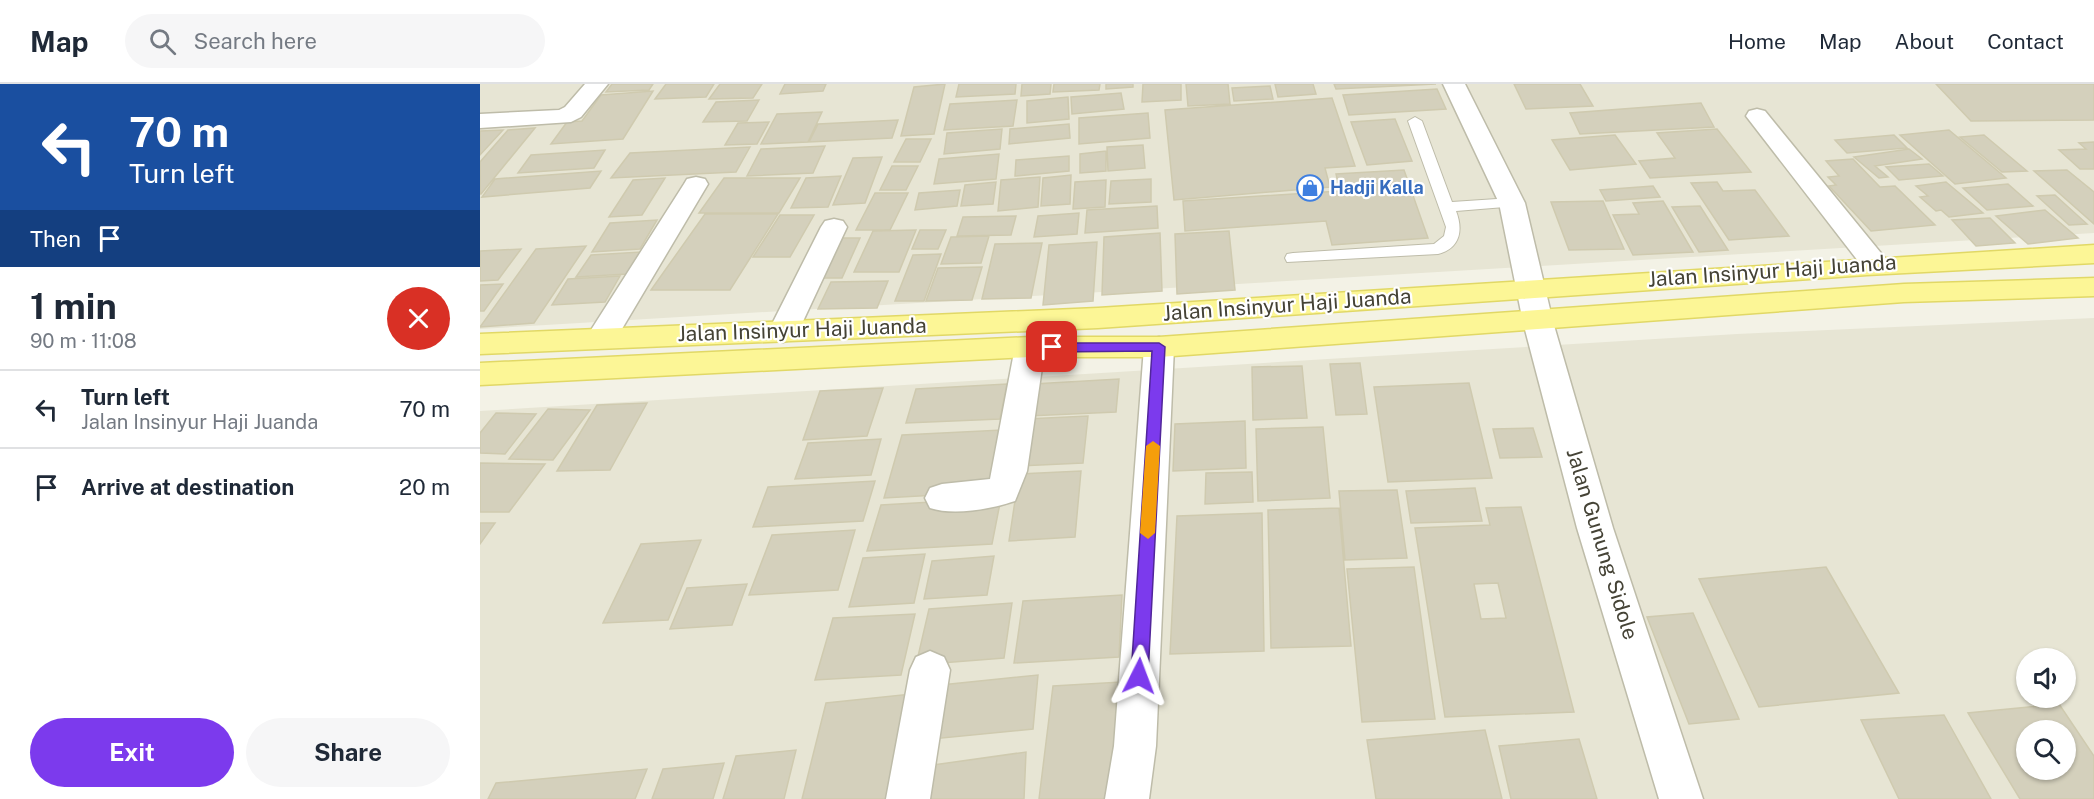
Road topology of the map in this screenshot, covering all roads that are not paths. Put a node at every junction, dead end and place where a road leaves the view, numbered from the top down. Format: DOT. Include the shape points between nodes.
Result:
graph roads {
  1 [pos="597,84"];
  2 [pos="1454,84"];
  3 [pos="1757,116"];
  4 [pos="480,121"];
  5 [pos="1416,121"];
  6 [pos="696,184"];
  7 [pos="1512,203"];
  8 [pos="1448,207"];
  9 [pos="834,227"];
  10 [pos="2094,254"];
  11 [pos="1293,258"];
  12 [pos="1875,264"];
  13 [pos="2094,287"];
  14 [pos="1534,304"];
  15 [pos="783,332"];
  16 [pos="602,337"];
  17 [pos="480,345"];
  18 [pos="1159,347"];
  19 [pos="1030,348"];
  20 [pos="480,374"];
  21 [pos="942,498"];
  22 [pos="930,670"];
  23 [pos="908,799"];
  24 [pos="1127,799"];
  25 [pos="1681,799"];
  1 -- 4 [label="street" via="563,117"];
  2 -- 7 [label="street, Jalan Gunung Sidole"];
  3 -- 12 [label="street"];
  5 -- 8 [label="lane"];
  6 -- 16 [label="street"];
  7 -- 8 [label="lane"];
  7 -- 14 [label="street, Jalan Gunung Sidole"];
  8 -- 11 [label="lane" via="1454,227 1451,238 1438,249"];
  9 -- 15 [label="street"];
  10 -- 12 [label="main road, Jalan Insinyur Haji Juanda"];
  12 -- 14 [label="main road, Jalan Insinyur Haji Juanda"];
  13 -- 14 [label="main road, Jalan Insinyur Haji Juanda"];
  14 -- 15 [label="main road, Jalan Insinyur Haji Juanda" via="1184,314"];
  14 -- 18 [label="main road, Jalan Insinyur Haji Juanda"];
  14 -- 25 [label="street, Jalan Gunung Sidole" via="1595,528"];
  15 -- 16 [label="main road, Jalan Insinyur Haji Juanda"];
  16 -- 17 [label="main road, Jalan Insinyur Haji Juanda"];
  18 -- 19 [label="main road, Jalan Insinyur Haji Juanda"];
  18 -- 24 [label="street" via="1135,746"];
  19 -- 20 [label="main road, Jalan Insinyur Haji Juanda"];
  19 -- 21 [label="street" via="1010,471 1003,491"];
  22 -- 23 [label="street"];
}
